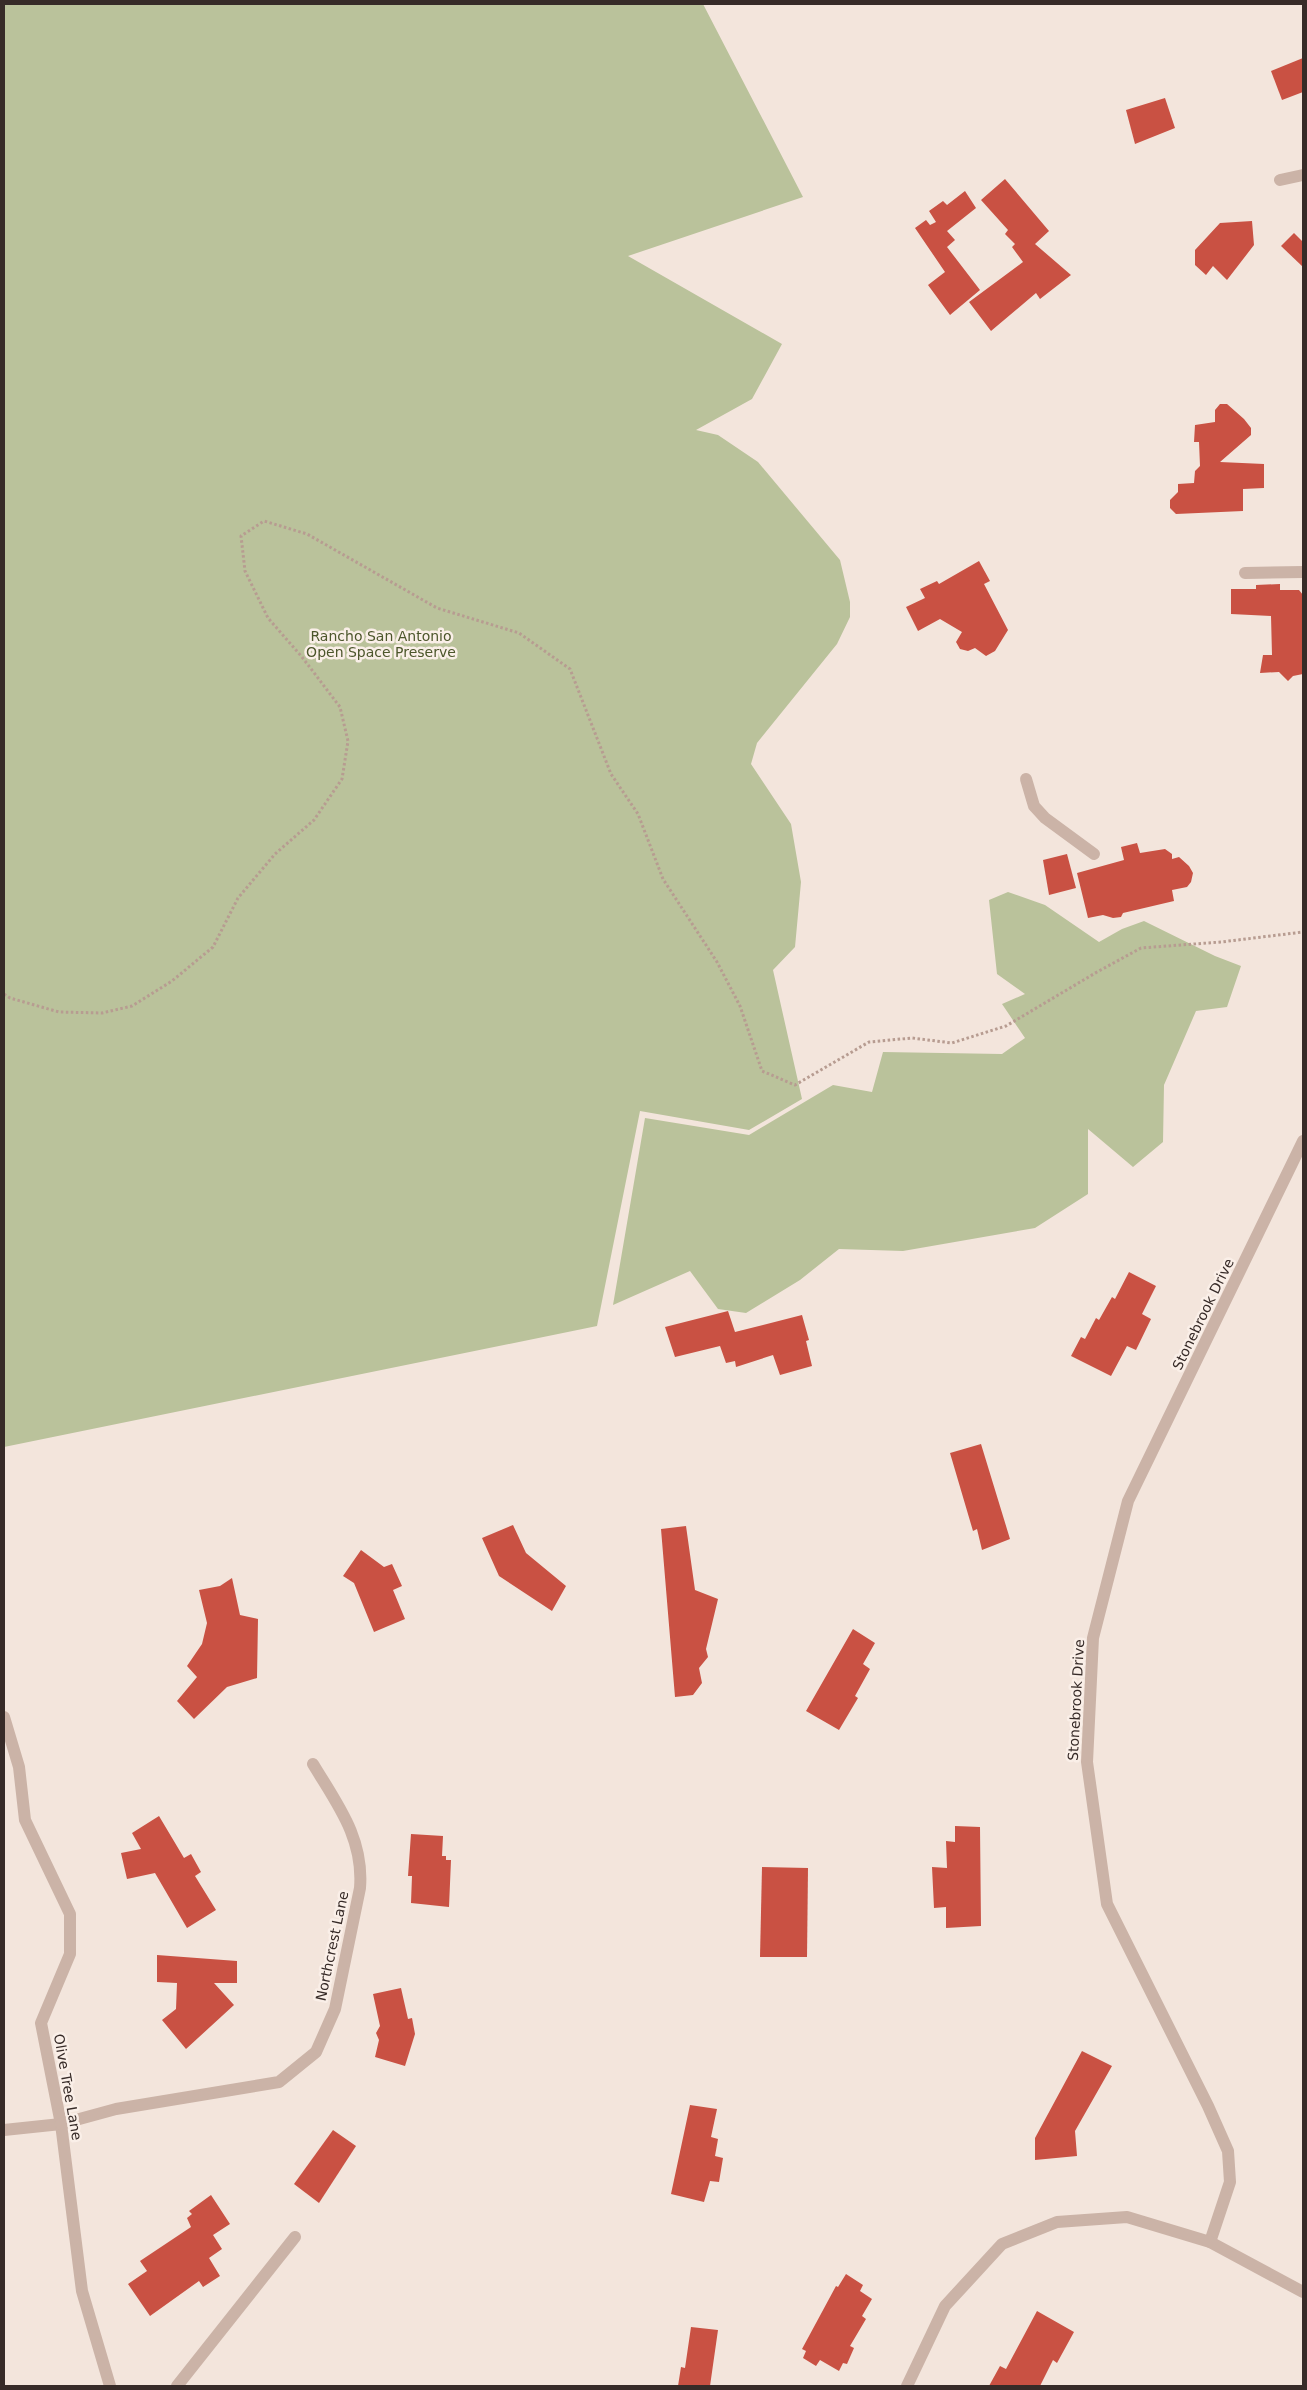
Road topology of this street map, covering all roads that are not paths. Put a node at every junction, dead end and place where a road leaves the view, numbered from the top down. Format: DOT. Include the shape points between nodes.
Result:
graph roads {
  1 [pos="1303,175"];
  2 [pos="1280,180"];
  3 [pos="1303,572"];
  4 [pos="1245,574"];
  5 [pos="1026,779"];
  6 [pos="1094,854"];
  7 [pos="1303,1141"];
  8 [pos="4,1717"];
  9 [pos="313,1764"];
  10 [pos="61,2124"];
  11 [pos="4,2130"];
  12 [pos="296,2237"];
  13 [pos="1210,2242"];
  14 [pos="1303,2292"];
  15 [pos="110,2386"];
  16 [pos="178,2386"];
  17 [pos="907,2386"];
  1 -- 2 [label="street"];
  3 -- 4 [label="street"];
  5 -- 6 [label="street" via="1034,806 1044,818"];
  7 -- 13 [label="street, Stonebrook Drive" via="1128,1501 1093,1638 1087,1762 1107,1904 1228,2151 1230,2182"];
  8 -- 10 [label="street, Olive Tree Lane" via="19,1767 25,1820 70,1914 70,1954 42,2023"];
  9 -- 10 [label="street, Northcrest Lane" via="349,1824 361,1869 335,2009 316,2052 279,2082 116,2108"];
  10 -- 11 [label="street, Northcrest Lane"];
  10 -- 15 [label="street, Olive Tree Lane" via="82,2291"];
  12 -- 16 [label="street"];
  13 -- 14 [label="street"];
  13 -- 17 [label="street" via="1127,2217 1057,2222 1002,2244 945,2306"];
}
